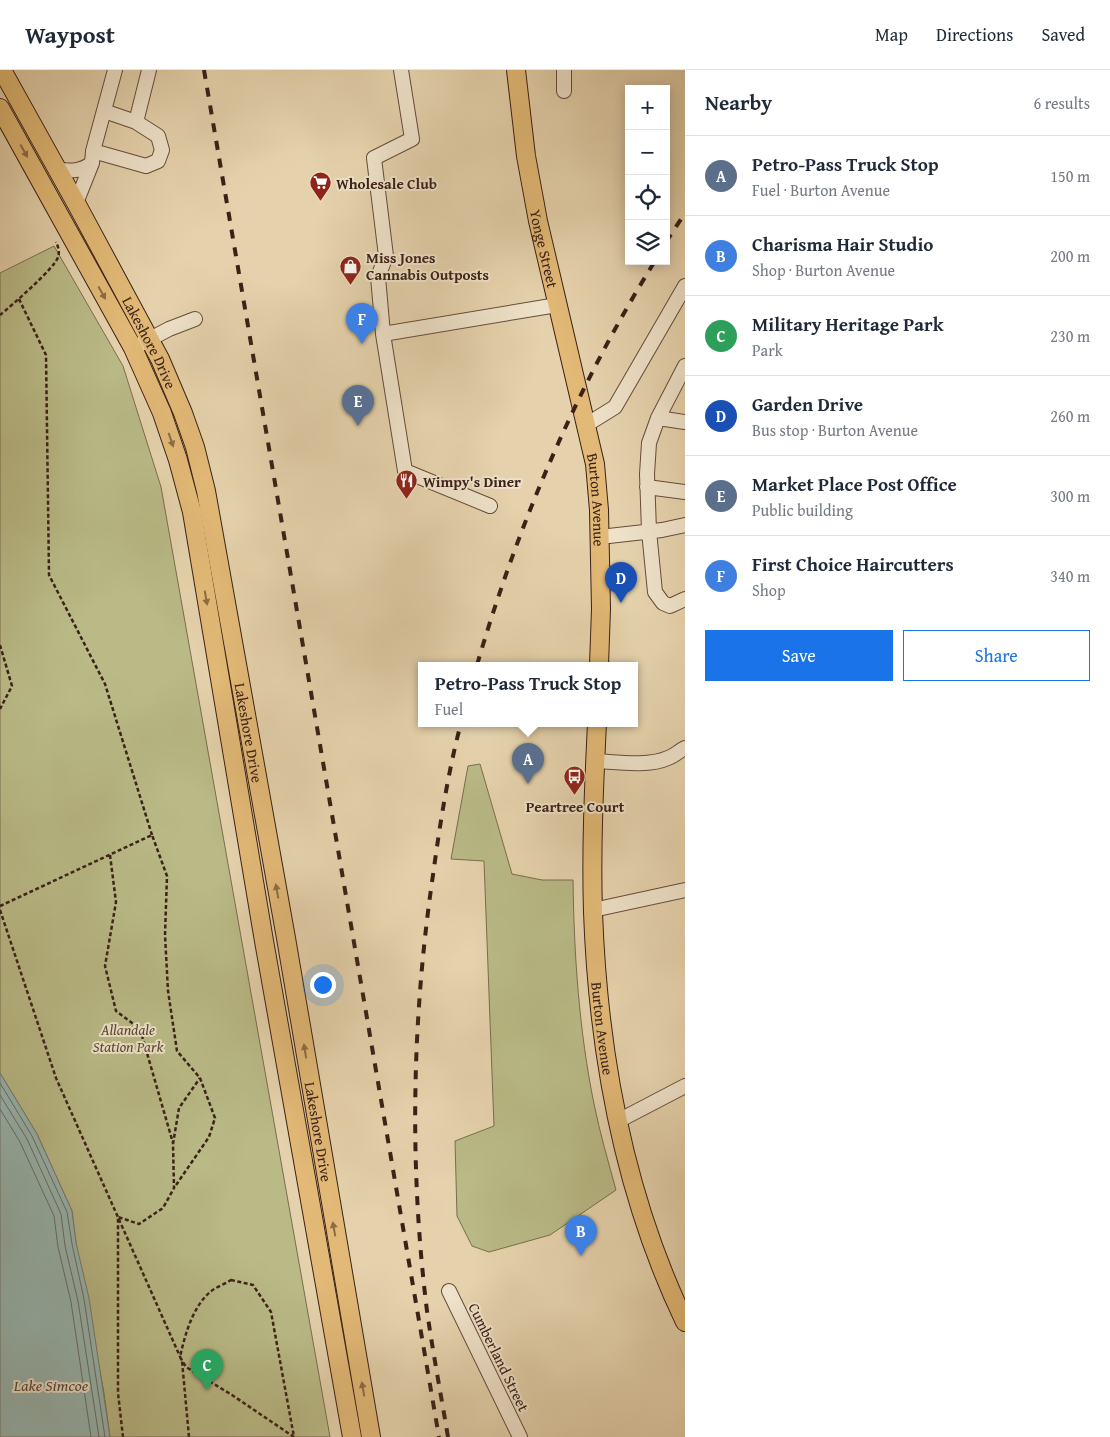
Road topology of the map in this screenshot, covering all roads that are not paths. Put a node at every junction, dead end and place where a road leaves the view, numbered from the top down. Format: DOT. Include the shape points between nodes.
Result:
graph roads {
  1 [pos="2,70"];
  2 [pos="116,70"];
  3 [pos="150,70"];
  4 [pos="401,70"];
  5 [pos="516,70"];
  6 [pos="564,70"];
  7 [pos="564,91"];
  8 [pos="0,108"];
  9 [pos="104,112"];
  10 [pos="136,122"];
  11 [pos="92,157"];
  12 [pos="56,170"];
  13 [pos="76,203"];
  14 [pos="685,286"];
  15 [pos="558,305"];
  16 [pos="195,319"];
  17 [pos="383,334"];
  18 [pos="149,338"];
  19 [pos="133,348"];
  20 [pos="685,366"];
  21 [pos="658,418"];
  22 [pos="685,422"];
  23 [pos="586,425"];
  24 [pos="647,487"];
  25 [pos="685,492"];
  26 [pos="490,506"];
  27 [pos="685,525"];
  28 [pos="649,531"];
  29 [pos="600,537"];
  30 [pos="685,599"];
  31 [pos="600,662"];
  32 [pos="597,727"];
  33 [pos="685,748"];
  34 [pos="596,761"];
  35 [pos="685,890"];
  36 [pos="593,910"];
  37 [pos="685,1086"];
  38 [pos="618,1121"];
  39 [pos="449,1291"];
  40 [pos="685,1322"];
  41 [pos="352,1437"];
  42 [pos="371,1437"];
  43 [pos="520,1437"];
  1 -- 12 [label="main road, Lakeshore Drive"];
  2 -- 9 [label="street"];
  3 -- 10 [label="street"];
  4 -- 17 [label="street" via="412,139 374,158 386,256 378,277"];
  5 -- 15 [label="main road, Yonge Street" via="530,178"];
  6 -- 7 [label="street"];
  8 -- 19 [label="main road, Lakeshore Drive, one-way"];
  9 -- 10 [label="street"];
  9 -- 11 [label="street"];
  10 -- 11 [label="street" via="158,136 162,150 158,161 146,166"];
  11 -- 12 [label="street" via="84,169"];
  11 -- 13 [label="street"];
  12 -- 13 [label="main road, Lakeshore Drive"];
  13 -- 18 [label="main road, Lakeshore Drive"];
  14 -- 23 [label="street" via="615,407"];
  15 -- 17 [label="street"];
  15 -- 23 [label="main road, Yonge Street"];
  16 -- 18 [label="street"];
  17 -- 26 [label="street" via="405,471"];
  18 -- 19 [label="street"];
  42 -- 18 [label="main road, Lakeshore Drive, one-way" via="206,491 183,413"];
  19 -- 41 [label="main road, Lakeshore Drive, one-way" via="162,413 192,512"];
  20 -- 21 [label="street"];
  21 -- 22 [label="street"];
  21 -- 24 [label="street" via="649,443"];
  23 -- 29 [label="main road, Burton Avenue" via="595,464"];
  24 -- 25 [label="street"];
  24 -- 28 [label="street"];
  27 -- 28 [label="street"];
  28 -- 29 [label="street"];
  28 -- 30 [label="street" via="656,592 663,604 670,606"];
  29 -- 31 [label="main road, Burton Avenue"];
  32 -- 34 [label="main road, Burton Avenue"];
  33 -- 34 [label="street" via="660,760"];
  34 -- 36 [label="main road, Burton Avenue"];
  35 -- 36 [label="street"];
  36 -- 38 [label="main road, Burton Avenue" via="599,1003"];
  37 -- 38 [label="street"];
  38 -- 40 [label="main road, Burton Avenue" via="650,1234"];
  39 -- 43 [label="street, Cumberland Street"];
}
